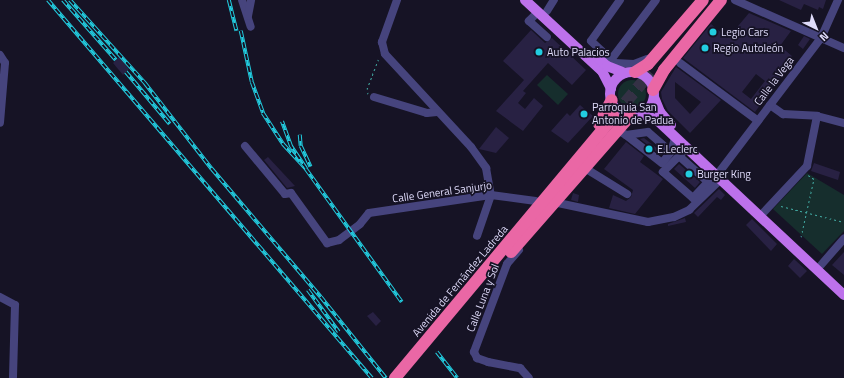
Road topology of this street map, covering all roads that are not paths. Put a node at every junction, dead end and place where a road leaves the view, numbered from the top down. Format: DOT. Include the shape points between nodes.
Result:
graph roads {
  1 [pos="242,0"];
  2 [pos="251,0"];
  3 [pos="397,0"];
  4 [pos="525,0"];
  5 [pos="535,0"];
  6 [pos="554,0"];
  7 [pos="620,0"];
  8 [pos="656,0"];
  9 [pos="699,0"];
  10 [pos="703,0"];
  11 [pos="709,0"];
  12 [pos="715,0"];
  13 [pos="721,0"];
  14 [pos="736,0"];
  15 [pos="838,0"];
  16 [pos="542,11"];
  17 [pos="248,16"];
  18 [pos="251,27"];
  19 [pos="546,37"];
  20 [pos="821,38"];
  21 [pos="844,48"];
  22 [pos="0,55"];
  23 [pos="610,60"];
  24 [pos="680,63"];
  25 [pos="630,73"];
  26 [pos="654,94"];
  27 [pos="612,95"];
  28 [pos="374,97"];
  29 [pos="770,105"];
  30 [pos="437,112"];
  31 [pos="636,115"];
  32 [pos="817,116"];
  33 [pos="615,117"];
  34 [pos="758,121"];
  35 [pos="0,123"];
  36 [pos="844,123"];
  37 [pos="623,133"];
  38 [pos="675,138"];
  39 [pos="245,146"];
  40 [pos="686,148"];
  41 [pos="671,152"];
  42 [pos="679,156"];
  43 [pos="665,165"];
  44 [pos="588,170"];
  45 [pos="720,175"];
  46 [pos="581,178"];
  47 [pos="570,184"];
  48 [pos="627,194"];
  49 [pos="491,195"];
  50 [pos="547,202"];
  51 [pos="764,212"];
  52 [pos="477,236"];
  53 [pos="844,239"];
  54 [pos="821,265"];
  55 [pos="489,270"];
  56 [pos="844,286"];
  57 [pos="844,295"];
  58 [pos="0,297"];
  59 [pos="433,337"];
  60 [pos="13,378"];
  61 [pos="395,378"];
  62 [pos="404,378"];
  63 [pos="529,378"];
  1 -- 17 [label="street"];
  2 -- 17 [label="street"];
  3 -- 30 [label="street" via="385,30 382,48 394,66"];
  4 -- 16 [label="main road"];
  5 -- 16 [label="main road"];
  6 -- 16 [label="street"];
  7 -- 23 [label="street" via="591,39 592,44"];
  8 -- 23 [label="street"];
  9 -- 23 [label="street" via="645,60 627,65"];
  10 -- 25 [label="highway" via="648,64"];
  11 -- 12 [label="highway" via="652,73"];
  13 -- 26 [label="highway" via="664,70"];
  14 -- 20 [label="street"];
  15 -- 20 [label="street, Calle la Vega"];
  16 -- 19 [label="street" via="529,20"];
  16 -- 25 [label="main road" via="607,66"];
  16 -- 27 [label="main road" via="602,70"];
  17 -- 18 [label="street"];
  20 -- 21 [label="street"];
  20 -- 29 [label="street, Calle la Vega"];
  22 -- 35 [label="street" via="5,63"];
  24 -- 34 [label="street"];
  25 -- 26 [label="main road" via="649,80"];
  25 -- 27 [label="main road" via="616,79"];
  26 -- 31 [label="main road" via="650,106"];
  26 -- 45 [label="main road" via="664,119"];
  27 -- 31 [label="main road" via="620,112"];
  27 -- 50 [label="highway" via="602,121"];
  28 -- 30 [label="street" via="427,113"];
  29 -- 32 [label="street" via="783,114"];
  29 -- 34 [label="street, Calle la Vega"];
  30 -- 49 [label="street" via="471,147 486,168"];
  31 -- 37 [label="street, Calle Luna y Sol"];
  31 -- 38 [label="main road" via="656,120"];
  31 -- 47 [label="highway"];
  32 -- 36 [label="street"];
  32 -- 51 [label="street" via="807,166"];
  33 -- 50 [label="highway"];
  34 -- 45 [label="street, Calle la Vega"];
  37 -- 41 [label="street" via="648,132"];
  37 -- 43 [label="street"];
  37 -- 44 [label="street, Calle Luna y Sol"];
  38 -- 40 [label="main road"];
  38 -- 41 [label="street"];
  39 -- 49 [label="street, Calle General Sanjurjo" via="285,194 291,193 327,243 335,243 360,224 369,213"];
  40 -- 42 [label="street"];
  40 -- 45 [label="main road"];
  41 -- 43 [label="street"];
  42 -- 43 [label="street"];
  42 -- 43 [label="street" via="708,182 693,198 663,172"];
  44 -- 46 [label="street, Calle Luna y Sol"];
  44 -- 48 [label="street"];
  45 -- 50 [label="street, Calle General Sanjurjo" via="689,210 674,217 648,222"];
  45 -- 51 [label="main road"];
  45 -- 57 [label="main road"];
  46 -- 47 [label="street"];
  46 -- 50 [label="street, Calle Luna y Sol"];
  47 -- 55 [label="highway"];
  49 -- 50 [label="street, Calle General Sanjurjo"];
  49 -- 52 [label="street"];
  50 -- 55 [label="highway, Avenida de Fernández Ladreda"];
  50 -- 63 [label="street, Calle Luna y Sol" via="507,264 474,352 477,358 488,362 520,368"];
  51 -- 54 [label="main road"];
  53 -- 54 [label="street"];
  54 -- 56 [label="main road"];
  55 -- 59 [label="highway, Avenida de Fernández Ladreda"];
  58 -- 60 [label="street" via="15,305"];
  59 -- 61 [label="highway, Avenida de Fernández Ladreda"];
  59 -- 62 [label="highway, Avenida de Fernández Ladreda"];
}
